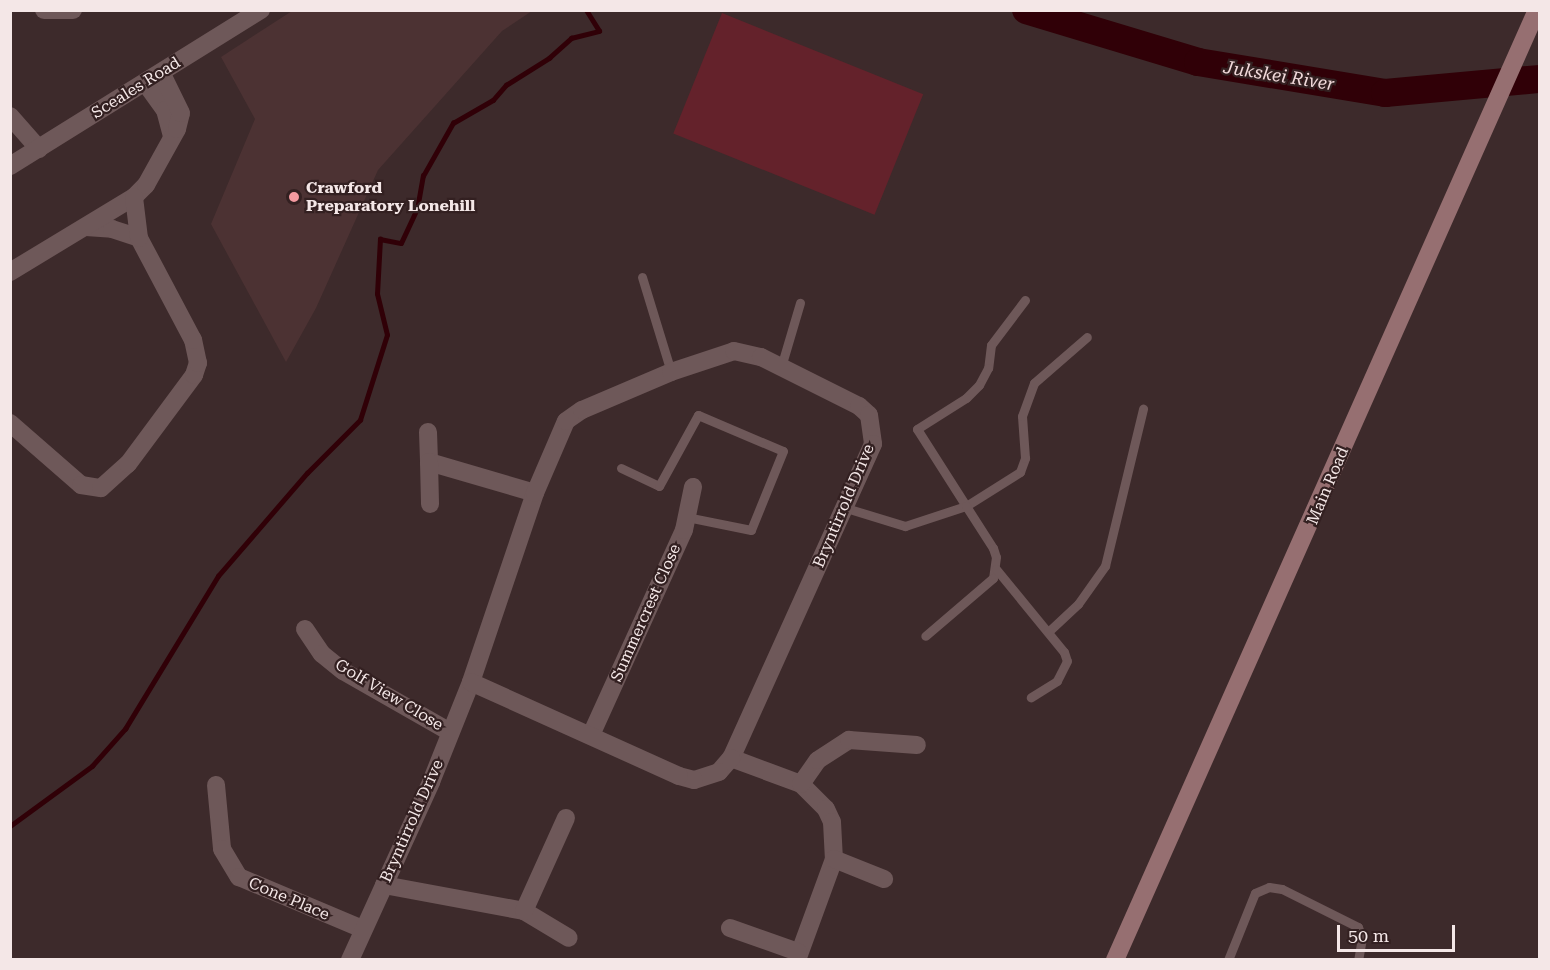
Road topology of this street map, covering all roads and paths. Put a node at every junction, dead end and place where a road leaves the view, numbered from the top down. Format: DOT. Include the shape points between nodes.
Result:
graph roads {
  1 [pos="44,10"];
  2 [pos="73,10"];
  3 [pos="261,10"];
  4 [pos="1537,10"];
  5 [pos="162,74"];
  6 [pos="146,84"];
  7 [pos="10,116"];
  8 [pos="172,136"];
  9 [pos="39,149"];
  10 [pos="10,166"];
  11 [pos="134,197"];
  12 [pos="87,227"];
  13 [pos="139,238"];
  14 [pos="10,272"];
  15 [pos="642,278"];
  16 [pos="1024,300"];
  17 [pos="800,303"];
  18 [pos="1087,337"];
  19 [pos="781,367"];
  20 [pos="671,372"];
  21 [pos="1143,409"];
  22 [pos="10,423"];
  23 [pos="428,432"];
  24 [pos="429,462"];
  25 [pos="621,468"];
  26 [pos="693,487"];
  27 [pos="535,493"];
  28 [pos="430,504"];
  29 [pos="966,506"];
  30 [pos="846,508"];
  31 [pos="687,517"];
  32 [pos="996,569"];
  33 [pos="305,629"];
  34 [pos="1048,632"];
  35 [pos="925,636"];
  36 [pos="471,682"];
  37 [pos="1031,697"];
  38 [pos="450,732"];
  39 [pos="591,735"];
  40 [pos="917,745"];
  41 [pos="731,758"];
  42 [pos="801,784"];
  43 [pos="216,785"];
  44 [pos="566,818"];
  45 [pos="834,859"];
  46 [pos="884,879"];
  47 [pos="384,885"];
  48 [pos="524,911"];
  49 [pos="730,928"];
  50 [pos="363,929"];
  51 [pos="569,938"];
  52 [pos="797,956"];
  53 [pos="350,960"];
  54 [pos="1115,960"];
  55 [pos="1228,960"];
  56 [pos="1358,960"];
  1 -- 2 [label="street"];
  3 -- 5 [label="street, Sceales Road"];
  4 -- 54 [label="main road, Main Road"];
  5 -- 6 [label="street, Sceales Road"];
  5 -- 8 [label="street" via="180,108"];
  6 -- 8 [label="street" via="165,110"];
  6 -- 9 [label="street, Sceales Road"];
  7 -- 9 [label="street"];
  8 -- 11 [label="street" via="153,175"];
  9 -- 10 [label="street, Sceales Road"];
  11 -- 12 [label="street"];
  11 -- 13 [label="street"];
  12 -- 13 [label="street" via="111,229"];
  12 -- 14 [label="street"];
  13 -- 22 [label="street" via="196,351 194,375 173,408 128,464 101,488 81,485"];
  15 -- 20 [label="lane"];
  16 -- 29 [label="lane" via="991,345 988,368 979,385 966,398 917,429"];
  17 -- 19 [label="lane"];
  18 -- 29 [label="lane" via="1034,383 1022,416 1025,458 1020,472"];
  19 -- 20 [label="street, Bryntirrold Drive" via="747,352 734,351"];
  19 -- 30 [label="street, Bryntirrold Drive" via="859,406 869,415 873,444"];
  20 -- 27 [label="street, Bryntirrold Drive" via="572,415 556,438"];
  21 -- 34 [label="lane" via="1105,566 1078,604"];
  23 -- 24 [label="street"];
  24 -- 27 [label="street"];
  24 -- 28 [label="street"];
  25 -- 31 [label="lane" via="659,486 698,415 783,451 751,530"];
  26 -- 31 [label="street, Summercrest Close"];
  27 -- 36 [label="street, Bryntirrold Drive"];
  29 -- 30 [label="lane" via="905,526"];
  29 -- 32 [label="lane" via="993,548"];
  30 -- 41 [label="street, Bryntirrold Drive"];
  31 -- 39 [label="street, Summercrest Close"];
  32 -- 34 [label="lane"];
  32 -- 35 [label="lane" via="993,578"];
  33 -- 38 [label="street, Golf View Close" via="322,654 343,671"];
  34 -- 37 [label="lane" via="1064,652 1066,661 1057,681"];
  36 -- 38 [label="street, Bryntirrold Drive"];
  36 -- 39 [label="street, Bryntirrold Drive"];
  38 -- 47 [label="street, Bryntirrold Drive"];
  39 -- 41 [label="street, Bryntirrold Drive" via="694,780 718,772"];
  40 -- 42 [label="street" via="849,740 818,760"];
  41 -- 42 [label="street"];
  42 -- 45 [label="street" via="826,809 832,822"];
  43 -- 50 [label="street, Cone Place" via="222,849 239,877"];
  44 -- 48 [label="street"];
  45 -- 46 [label="street"];
  45 -- 52 [label="street"];
  47 -- 48 [label="street"];
  47 -- 50 [label="street, Bryntirrold Drive"];
  48 -- 51 [label="street"];
  49 -- 52 [label="street"];
  50 -- 53 [label="street, Bryntirrold Drive"];
  55 -- 56 [label="lane" via="1256,893 1269,887 1282,889 1358,927 1362,938"];
}
